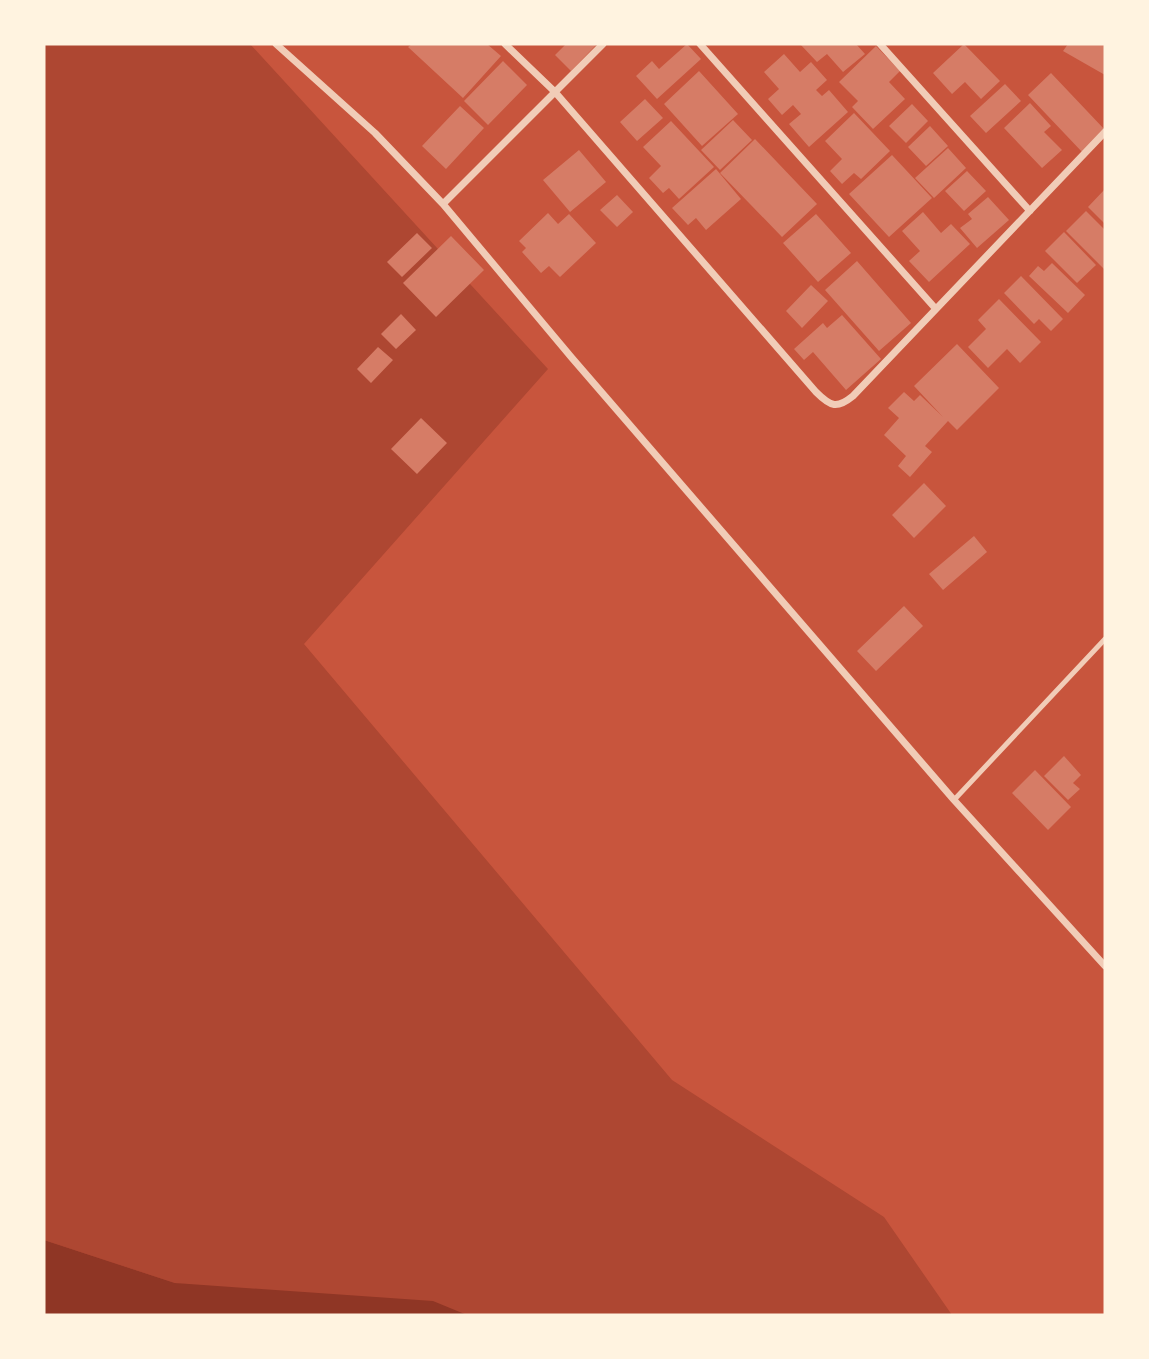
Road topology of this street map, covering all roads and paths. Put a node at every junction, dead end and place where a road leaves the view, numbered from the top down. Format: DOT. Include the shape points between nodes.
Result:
graph roads {
  1 [pos="276,44"];
  2 [pos="505,44"];
  3 [pos="603,44"];
  4 [pos="700,44"];
  5 [pos="880,44"];
  6 [pos="555,92"];
  7 [pos="1105,132"];
  8 [pos="443,204"];
  9 [pos="1030,211"];
  10 [pos="935,308"];
  11 [pos="1105,639"];
  12 [pos="954,800"];
  13 [pos="1105,966"];
  1 -- 8 [label="street" via="375,133"];
  2 -- 6 [label="street"];
  3 -- 6 [label="street"];
  4 -- 10 [label="street"];
  5 -- 9 [label="street"];
  6 -- 8 [label="street"];
  6 -- 10 [label="street" via="828,402 841,405 853,396"];
  7 -- 9 [label="street"];
  8 -- 12 [label="street"];
  9 -- 10 [label="street"];
  11 -- 12 [label="lane"];
  12 -- 13 [label="street"];
}
